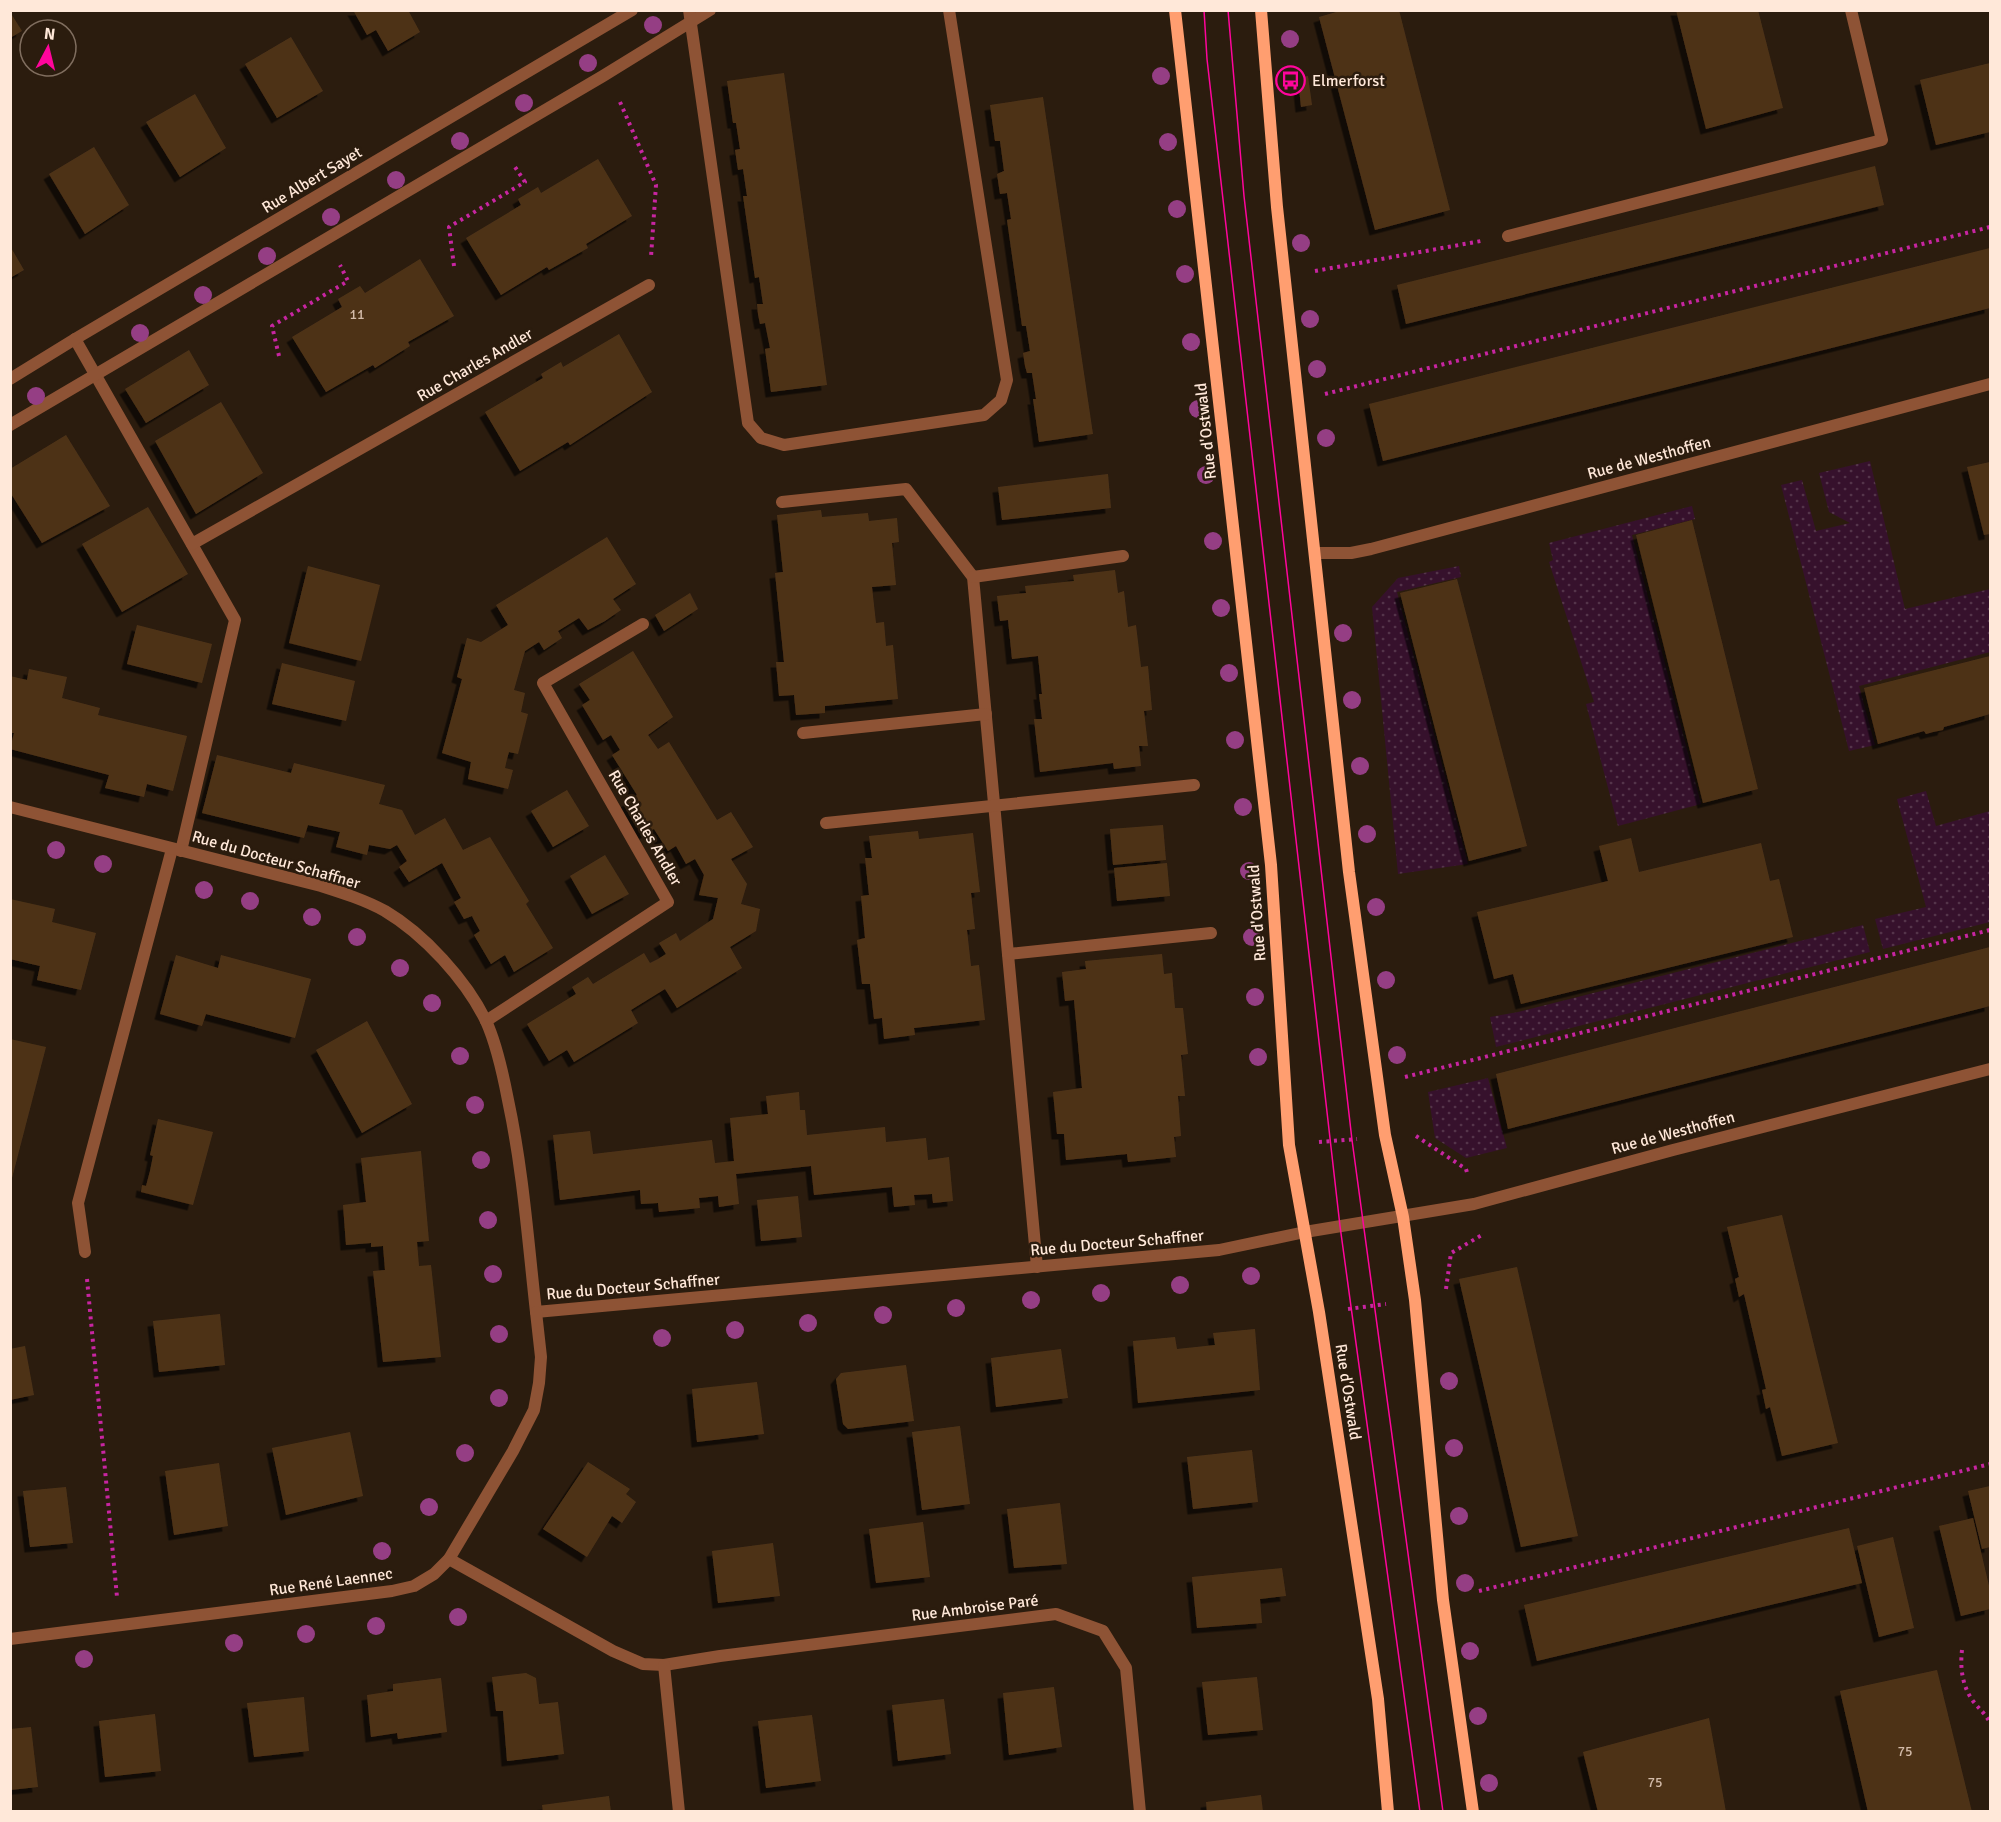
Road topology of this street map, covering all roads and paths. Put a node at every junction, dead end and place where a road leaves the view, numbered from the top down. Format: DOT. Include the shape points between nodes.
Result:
graph roads {
  1 [pos="632,10"];
  2 [pos="710,10"];
  3 [pos="949,10"];
  4 [pos="1175,10"];
  5 [pos="1261,10"];
  6 [pos="1851,10"];
  7 [pos="690,16"];
  8 [pos="603,76"];
  9 [pos="497,139"];
  10 [pos="1990,227"];
  11 [pos="1508,236"];
  12 [pos="326,238"];
  13 [pos="454,266"];
  14 [pos="1284,277"];
  15 [pos="649,285"];
  16 [pos="75,339"];
  17 [pos="279,356"];
  18 [pos="95,375"];
  19 [pos="10,380"];
  20 [pos="1990,384"];
  21 [pos="1298,400"];
  22 [pos="10,425"];
  23 [pos="782,502"];
  24 [pos="192,544"];
  25 [pos="1315,553"];
  26 [pos="1123,556"];
  27 [pos="973,577"];
  28 [pos="643,624"];
  29 [pos="986,714"];
  30 [pos="803,733"];
  31 [pos="1194,785"];
  32 [pos="994,805"];
  33 [pos="10,807"];
  34 [pos="826,822"];
  35 [pos="177,850"];
  36 [pos="1990,930"];
  37 [pos="1211,933"];
  38 [pos="1008,954"];
  39 [pos="486,1021"];
  40 [pos="1990,1069"];
  41 [pos="1378,1084"];
  42 [pos="1385,1135"];
  43 [pos="1289,1145"];
  44 [pos="1403,1217"];
  45 [pos="1363,1223"];
  46 [pos="1305,1232"];
  47 [pos="84,1252"];
  48 [pos="1037,1267"];
  49 [pos="1415,1300"];
  50 [pos="536,1312"];
  51 [pos="1319,1312"];
  52 [pos="1990,1464"];
  53 [pos="449,1559"];
  54 [pos="1479,1592"];
  55 [pos="119,1626"];
  56 [pos="10,1639"];
  57 [pos="1962,1650"];
  58 [pos="664,1665"];
  59 [pos="1990,1724"];
  60 [pos="679,1812"];
  61 [pos="1140,1812"];
  62 [pos="1388,1812"];
  63 [pos="1473,1812"];
  1 -- 16 [label="street, Rue Albert Sayet"];
  2 -- 7 [label="street"];
  3 -- 7 [label="street" via="1007,380 1001,400 984,416 784,445 761,438 748,423"];
  4 -- 43 [label="main road, Rue d'Ostwald" via="1271,865"];
  5 -- 14 [label="main road"];
  6 -- 11 [label="street" via="1882,140"];
  7 -- 8 [label="street"];
  8 -- 9 [label="street"];
  8 -- 15 [label="path" via="621,103 656,184"];
  9 -- 12 [label="street"];
  9 -- 13 [label="path" via="525,182 449,226"];
  10 -- 21 [label="path"];
  11 -- 14 [label="path"];
  12 -- 17 [label="path" via="348,281 272,326"];
  12 -- 18 [label="street"];
  14 -- 21 [label="main road"];
  15 -- 24 [label="street, Rue Charles Andler"];
  16 -- 18 [label="street"];
  16 -- 19 [label="street, Rue Albert Sayet"];
  18 -- 22 [label="street"];
  18 -- 24 [label="street"];
  20 -- 25 [label="street, Rue de Westhoffen" via="1371,549"];
  21 -- 25 [label="main road"];
  23 -- 27 [label="street" via="906,489"];
  24 -- 35 [label="street" via="235,620"];
  25 -- 41 [label="main road" via="1349,872"];
  26 -- 27 [label="street"];
  27 -- 29 [label="street"];
  28 -- 39 [label="street, Rue Charles Andler" via="543,683 668,902"];
  29 -- 30 [label="street"];
  29 -- 32 [label="street"];
  31 -- 32 [label="street"];
  32 -- 34 [label="street"];
  32 -- 38 [label="street"];
  33 -- 35 [label="street, Rue du Docteur Schaffner"];
  35 -- 39 [label="street, Rue du Docteur Schaffner" via="321,886 385,911 439,956"];
  35 -- 47 [label="street, Rue du Docteur Schaffner" via="78,1203"];
  36 -- 41 [label="path"];
  37 -- 38 [label="street"];
  38 -- 48 [label="street"];
  39 -- 50 [label="street, Rue du Docteur Schaffner" via="516,1136"];
  40 -- 44 [label="street, Rue de Westhoffen" via="1673,1149 1514,1194"];
  41 -- 42 [label="main road"];
  42 -- 43 [label="path"];
  42 -- 44 [label="main road"];
  43 -- 46 [label="main road, Rue d'Ostwald"];
  44 -- 45 [label="street, Rue de Westhoffen"];
  44 -- 49 [label="main road"];
  45 -- 46 [label="street, Rue du Docteur Schaffner"];
  46 -- 48 [label="street, Rue du Docteur Schaffner" via="1219,1250"];
  46 -- 51 [label="main road, Rue d'Ostwald"];
  47 -- 55 [label="path"];
  48 -- 50 [label="street, Rue du Docteur Schaffner"];
  49 -- 51 [label="path"];
  49 -- 63 [label="main road" via="1443,1600"];
  50 -- 53 [label="street, Rue René Laennec" via="541,1357 534,1410"];
  51 -- 62 [label="main road, Rue d'Ostwald" via="1378,1699"];
  52 -- 54 [label="path"];
  53 -- 55 [label="street, Rue René Laennec" via="414,1586 392,1591"];
  53 -- 58 [label="street, Rue Ambroise Paré" via="613,1651 643,1664"];
  55 -- 56 [label="street, Rue René Laennec"];
  57 -- 59 [label="path" via="1963,1680 1971,1699"];
  58 -- 60 [label="street"];
  58 -- 61 [label="street, Rue Ambroise Paré" via="1056,1614 1102,1631 1126,1668"];
}
